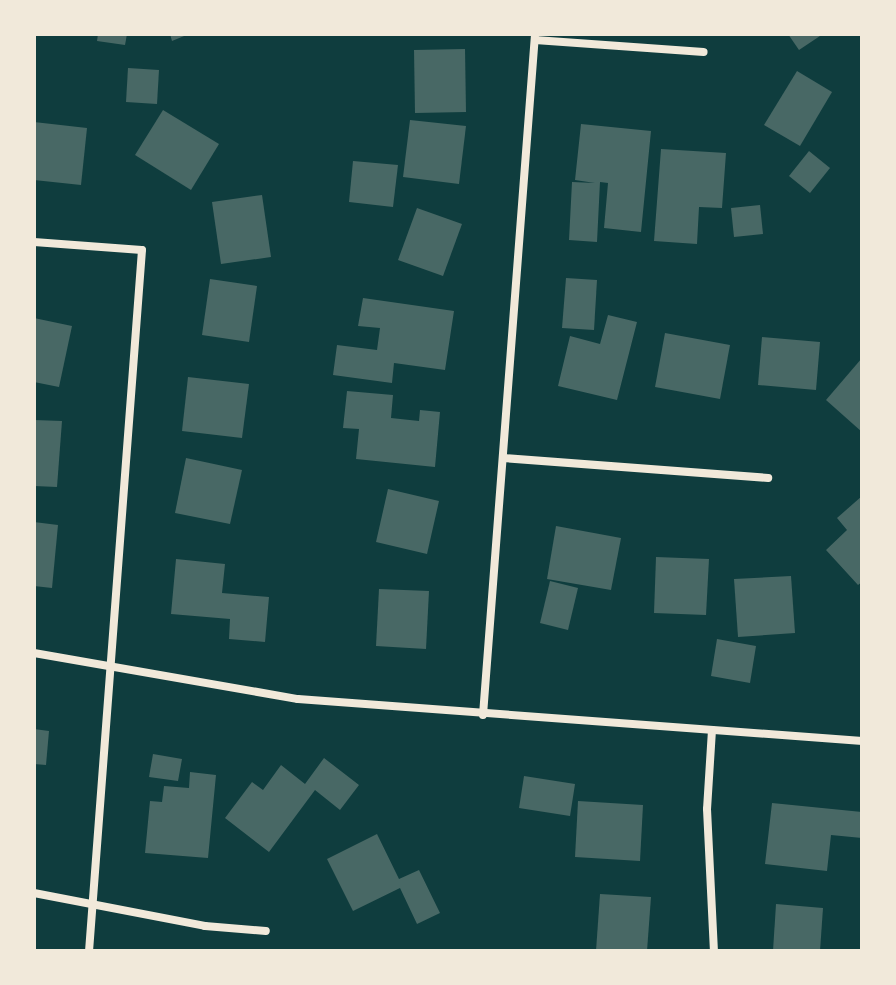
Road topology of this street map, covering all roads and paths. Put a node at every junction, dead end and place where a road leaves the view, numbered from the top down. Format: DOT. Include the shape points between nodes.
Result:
graph roads {
  1 [pos="535,37"];
  2 [pos="704,52"];
  3 [pos="34,242"];
  4 [pos="503,458"];
  5 [pos="768,478"];
  6 [pos="34,653"];
  7 [pos="110,670"];
  8 [pos="483,715"];
  9 [pos="712,730"];
  10 [pos="862,741"];
  11 [pos="34,893"];
  12 [pos="92,906"];
  13 [pos="266,931"];
  14 [pos="89,951"];
  15 [pos="714,951"];
  1 -- 2 [label="street"];
  1 -- 4 [label="street"];
  3 -- 7 [label="street" via="142,250"];
  4 -- 5 [label="street"];
  4 -- 8 [label="street"];
  6 -- 7 [label="street"];
  7 -- 8 [label="street" via="298,699"];
  7 -- 12 [label="street"];
  8 -- 9 [label="street"];
  9 -- 10 [label="street"];
  9 -- 15 [label="street" via="707,809"];
  11 -- 12 [label="street"];
  12 -- 13 [label="street"];
  12 -- 14 [label="street"];
}
